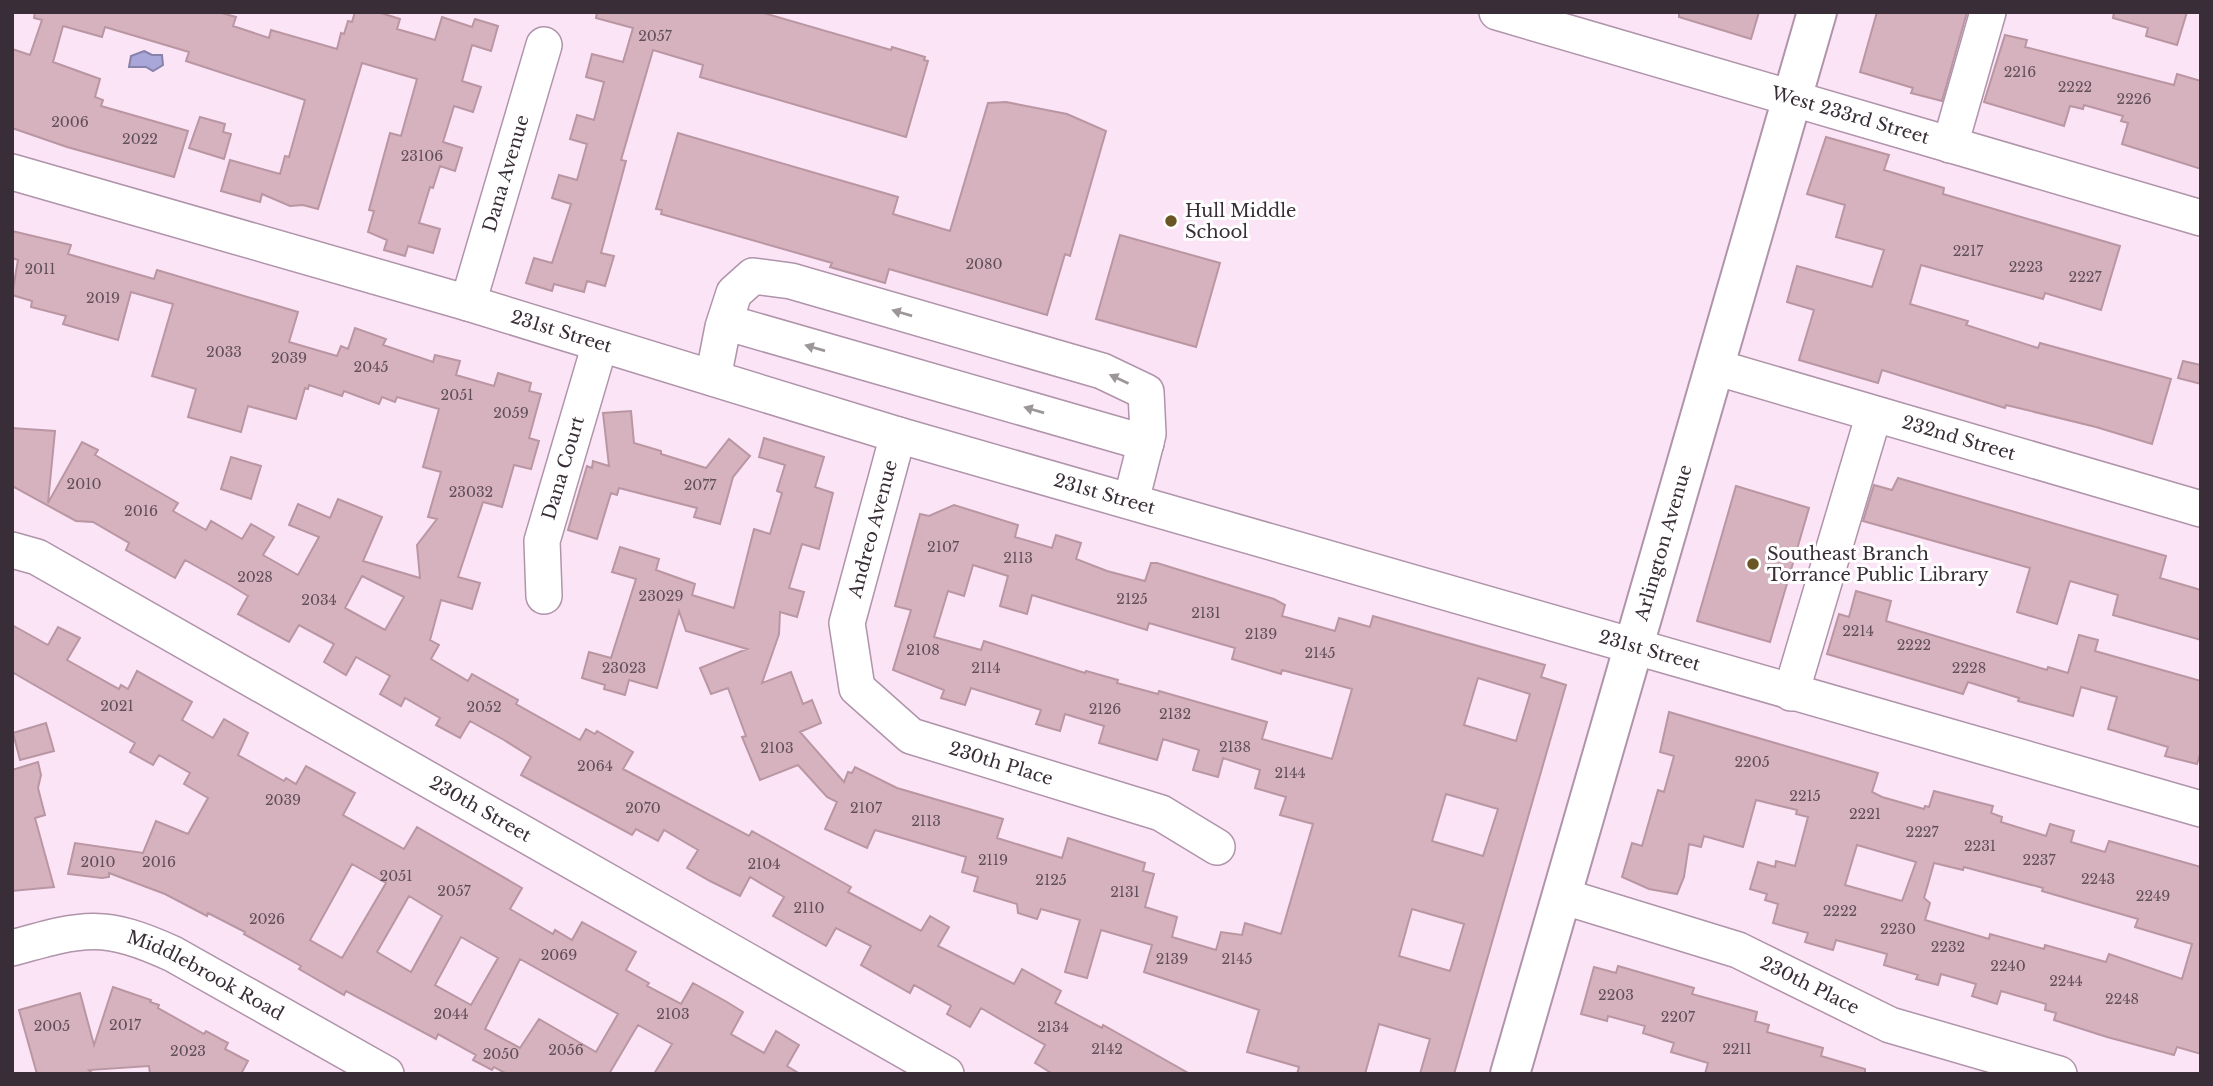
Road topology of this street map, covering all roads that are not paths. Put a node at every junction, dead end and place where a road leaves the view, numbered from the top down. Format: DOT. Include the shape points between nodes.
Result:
graph roads {
  1 [pos="1497,12"];
  2 [pos="1817,12"];
  3 [pos="1988,12"];
  4 [pos="544,45"];
  5 [pos="1792,99"];
  6 [pos="1950,145"];
  7 [pos="12,172"];
  8 [pos="2201,218"];
  9 [pos="468,303"];
  10 [pos="725,322"];
  11 [pos="600,344"];
  12 [pos="1715,367"];
  13 [pos="713,378"];
  14 [pos="1874,414"];
  15 [pos="898,435"];
  16 [pos="1146,443"];
  17 [pos="1131,501"];
  18 [pos="2201,509"];
  19 [pos="12,550"];
  20 [pos="544,596"];
  21 [pos="848,623"];
  22 [pos="1633,649"];
  23 [pos="1791,694"];
  24 [pos="2201,809"];
  25 [pos="1217,847"];
  26 [pos="1562,896"];
  27 [pos="12,948"];
  28 [pos="386,1074"];
  29 [pos="946,1074"];
  30 [pos="1510,1074"];
  31 [pos="2059,1074"];
  1 -- 5 [label="street, West 233rd Street"];
  2 -- 5 [label="main road, Arlington Avenue"];
  3 -- 6 [label="street"];
  4 -- 9 [label="street, Dana Avenue"];
  5 -- 6 [label="street, West 233rd Street"];
  5 -- 12 [label="main road, Arlington Avenue"];
  6 -- 8 [label="street, West 233rd Street"];
  7 -- 9 [label="street, 231st Street"];
  9 -- 11 [label="street, 231st Street"];
  10 -- 13 [label="street"];
  16 -- 10 [label="street, one-way"];
  16 -- 10 [label="street, one-way" via="1146,392 1102,371 804,285 753,276 734,293"];
  11 -- 13 [label="street, 231st Street"];
  11 -- 20 [label="street, Dana Court" via="542,541"];
  12 -- 14 [label="street, 232nd Street"];
  12 -- 22 [label="main road, Arlington Avenue"];
  13 -- 15 [label="street, 231st Street"];
  14 -- 18 [label="street, 232nd Street"];
  14 -- 23 [label="street"];
  15 -- 17 [label="street, 231st Street"];
  15 -- 21 [label="street, Andreo Avenue"];
  16 -- 17 [label="street"];
  17 -- 22 [label="street, 231st Street"];
  19 -- 29 [label="street, 230th Street" via="37,557"];
  21 -- 25 [label="street, 230th Place" via="857,688 911,736 1161,813"];
  22 -- 23 [label="street, 231st Street"];
  22 -- 26 [label="main road, Arlington Avenue"];
  23 -- 24 [label="street, 231st Street"];
  26 -- 30 [label="main road, Arlington Avenue"];
  26 -- 31 [label="street, 230th Place" via="1738,950 1890,1025"];
  27 -- 28 [label="street, Middlebrook Road" via="73,931 137,937"];
}
